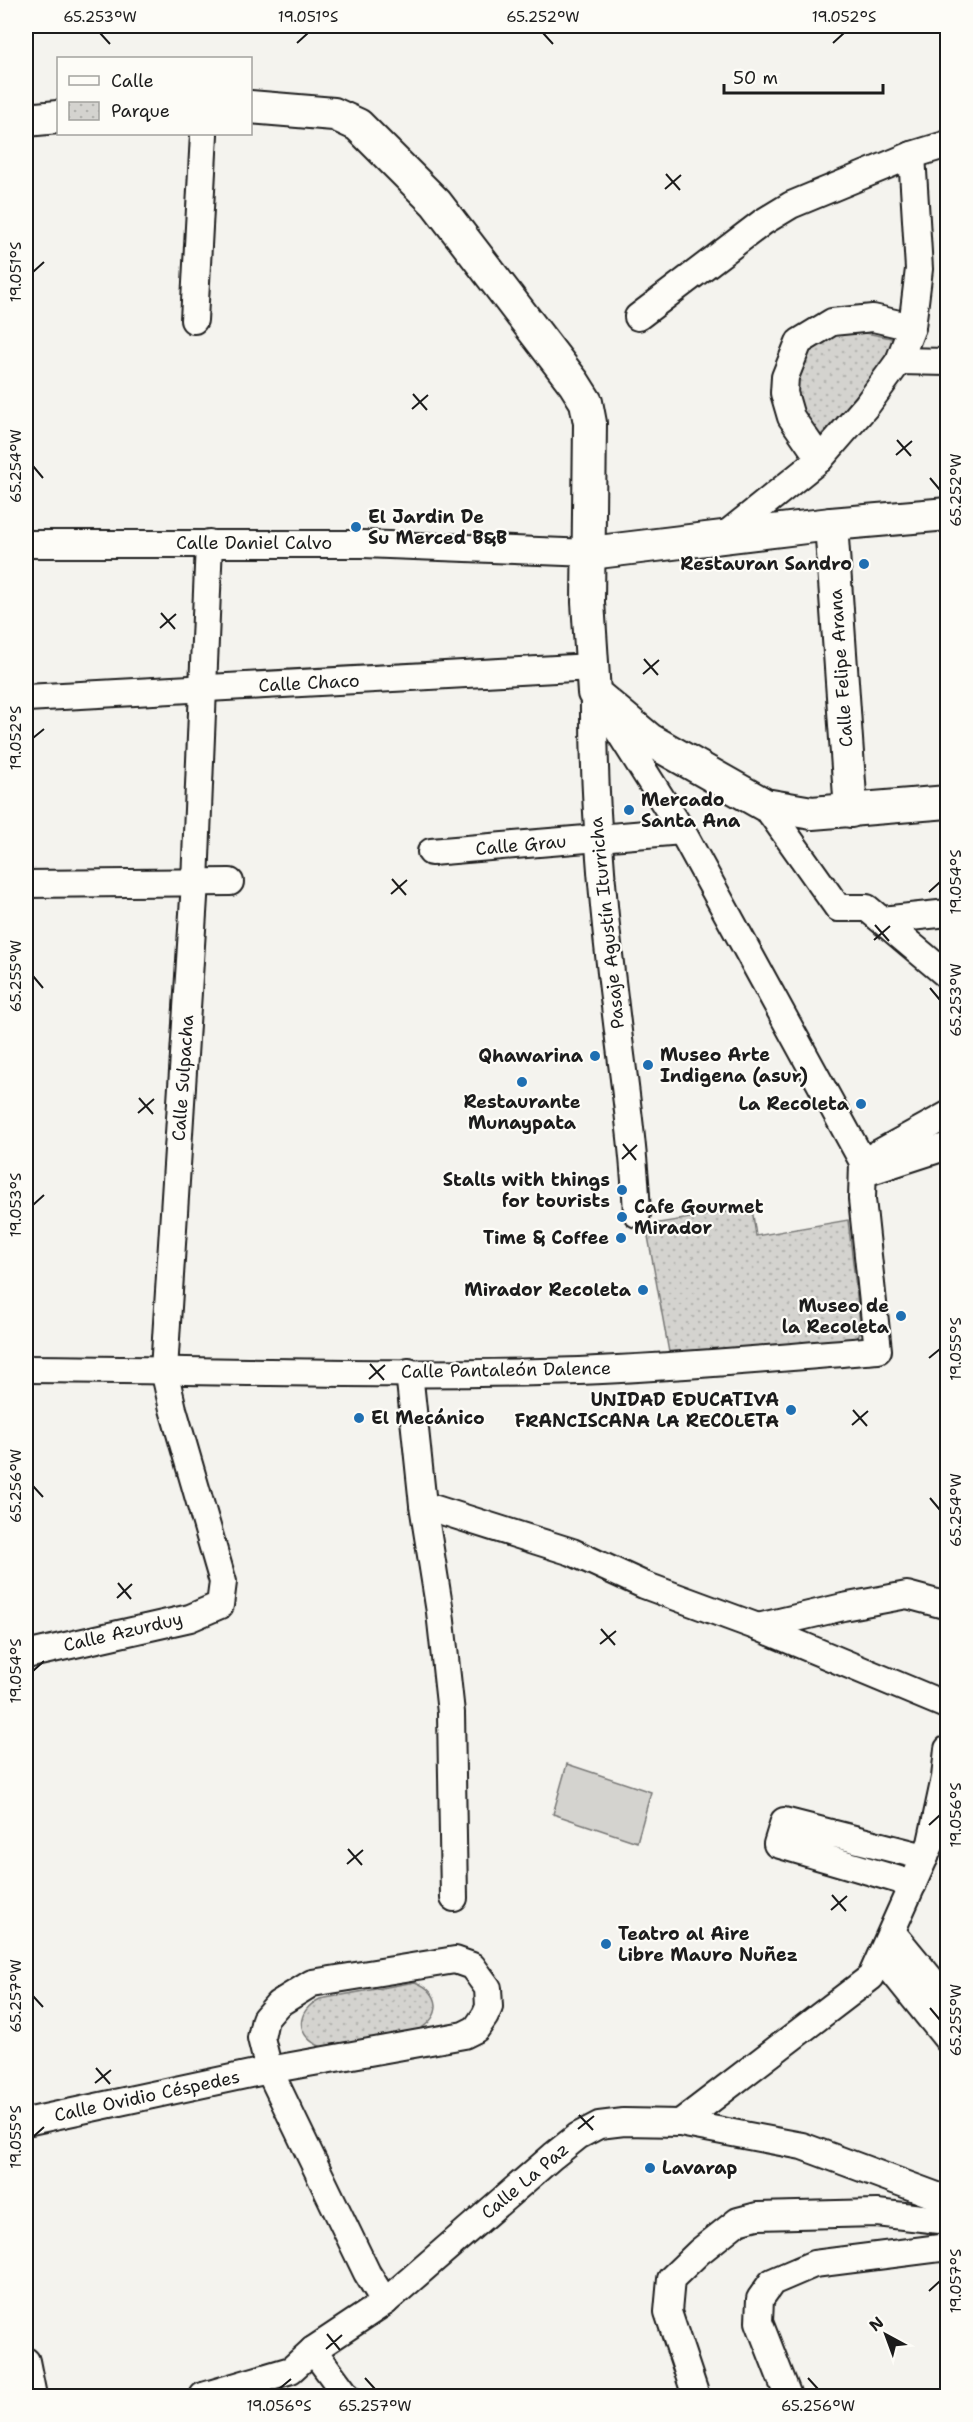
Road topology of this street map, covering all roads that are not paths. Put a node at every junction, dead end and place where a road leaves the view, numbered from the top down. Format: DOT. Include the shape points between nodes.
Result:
graph roads {
  1 [pos="252,107"];
  2 [pos="57,117"];
  3 [pos="26,120"];
  4 [pos="204,135"];
  5 [pos="948,144"];
  6 [pos="912,155"];
  7 [pos="638,317"];
  8 [pos="194,320"];
  9 [pos="912,327"];
  10 [pos="898,361"];
  11 [pos="948,362"];
  12 [pos="820,459"];
  13 [pos="948,514"];
  14 [pos="831,524"];
  15 [pos="723,537"];
  16 [pos="209,543"];
  17 [pos="26,544"];
  18 [pos="590,553"];
  19 [pos="593,680"];
  20 [pos="202,689"];
  21 [pos="26,698"];
  22 [pos="948,802"];
  23 [pos="765,805"];
  24 [pos="852,811"];
  25 [pos="682,831"];
  26 [pos="597,838"];
  27 [pos="431,852"];
  28 [pos="195,882"];
  29 [pos="230,882"];
  30 [pos="26,884"];
  31 [pos="948,913"];
  32 [pos="882,920"];
  33 [pos="948,976"];
  34 [pos="948,1115"];
  35 [pos="948,1146"];
  36 [pos="863,1168"];
  37 [pos="637,1214"];
  38 [pos="26,1369"];
  39 [pos="164,1370"];
  40 [pos="409,1372"];
  41 [pos="423,1505"];
  42 [pos="220,1605"];
  43 [pos="948,1606"];
  44 [pos="758,1627"];
  45 [pos="26,1654"];
  46 [pos="948,1706"];
  47 [pos="948,1749"];
  48 [pos="934,1847"];
  49 [pos="912,1884"];
  50 [pos="454,1898"];
  51 [pos="892,1932"];
  52 [pos="881,1957"];
  53 [pos="948,2000"];
  54 [pos="948,2040"];
  55 [pos="269,2070"];
  56 [pos="26,2122"];
  57 [pos="680,2123"];
  58 [pos="948,2200"];
  59 [pos="948,2221"];
  60 [pos="948,2247"];
  61 [pos="385,2302"];
  62 [pos="313,2350"];
  63 [pos="26,2361"];
  64 [pos="291,2370"];
  65 [pos="33,2397"];
  66 [pos="203,2397"];
  67 [pos="279,2397"];
  68 [pos="347,2397"];
  69 [pos="696,2397"];
  70 [pos="788,2397"];
  1 -- 18 [label="main road" via="334,114 358,126 436,203 560,364 586,402 590,423"];
  2 -- 3 [label="main road"];
  4 -- 8 [label="street"];
  5 -- 6 [label="street"];
  6 -- 7 [label="street" via="791,204"];
  6 -- 9 [label="street" via="919,269"];
  9 -- 10 [label="street"];
  9 -- 12 [label="street" via="873,318 832,322 799,342 785,377 784,393 791,417"];
  10 -- 11 [label="street"];
  10 -- 12 [label="street" via="867,405"];
  12 -- 15 [label="street"];
  13 -- 14 [label="main road"];
  14 -- 15 [label="main road"];
  14 -- 24 [label="main road, Calle Felipe Arana"];
  15 -- 18 [label="main road"];
  16 -- 17 [label="street, Calle Daniel Calvo"];
  16 -- 18 [label="street, Calle Daniel Calvo" via="363,544"];
  16 -- 20 [label="street, Calle Sulpacha"];
  18 -- 19 [label="main road" via="588,602"];
  19 -- 20 [label="street, Calle Chaco"];
  19 -- 23 [label="main road" via="650,740"];
  19 -- 25 [label="street"];
  19 -- 26 [label="street, Pasaje Agustín Iturricha"];
  20 -- 21 [label="street, Calle Chaco"];
  20 -- 28 [label="street, Calle Sulpacha"];
  22 -- 24 [label="main road"];
  23 -- 24 [label="main road" via="812,813"];
  23 -- 32 [label="street" via="838,908 867,909"];
  25 -- 26 [label="street, Calle Grau"];
  25 -- 36 [label="street"];
  26 -- 27 [label="street, Calle Grau"];
  26 -- 37 [label="street, Pasaje Agustín Iturricha" via="634,1152"];
  28 -- 29 [label="street"];
  28 -- 30 [label="street"];
  28 -- 39 [label="street, Calle Sulpacha"];
  31 -- 32 [label="street"];
  32 -- 33 [label="street"];
  34 -- 36 [label="street"];
  35 -- 36 [label="street"];
  36 -- 40 [label="street, Calle Pantaleón Dalence" via="862,1199 878,1350 578,1371"];
  38 -- 39 [label="street, Calle Pantaleón Dalence"];
  39 -- 40 [label="street, Calle Pantaleón Dalence"];
  39 -- 42 [label="street, Calle Sulpacha" via="223,1582"];
  40 -- 41 [label="street"];
  41 -- 44 [label="street" via="572,1552 644,1585"];
  41 -- 50 [label="street" via="451,1713"];
  42 -- 45 [label="street, Calle Azurduy" via="189,1618"];
  43 -- 44 [label="street" via="907,1595"];
  44 -- 46 [label="street"];
  47 -- 48 [label="street"];
  48 -- 49 [label="street"];
  48 -- 49 [label="street" via="784,1821 777,1844"];
  49 -- 51 [label="street"];
  51 -- 52 [label="street"];
  51 -- 53 [label="street"];
  52 -- 54 [label="street"];
  52 -- 57 [label="street" via="872,1977"];
  55 -- 55 [label="street, Calle Ovidio Céspedes" via="261,2038 265,2019 278,2004 312,1983 455,1960 472,1966 489,1988 485,2016 476,2029 464,2035"];
  55 -- 56 [label="street, Calle Ovidio Céspedes"];
  55 -- 61 [label="street" via="367,2273"];
  57 -- 58 [label="street, Calle La Paz" via="802,2146"];
  57 -- 61 [label="street, Calle La Paz" via="599,2125 578,2136"];
  59 -- 69 [label="street" via="836,2213 757,2216 738,2221 671,2279 668,2312"];
  60 -- 70 [label="street" via="814,2264 772,2282 760,2299 759,2322"];
  61 -- 62 [label="street, Calle La Paz"];
  62 -- 64 [label="street, Calle La Paz"];
  62 -- 68 [label="street"];
  63 -- 65 [label="street"];
  64 -- 66 [label="street, Calle La Paz"];
  64 -- 67 [label="street"];
}
